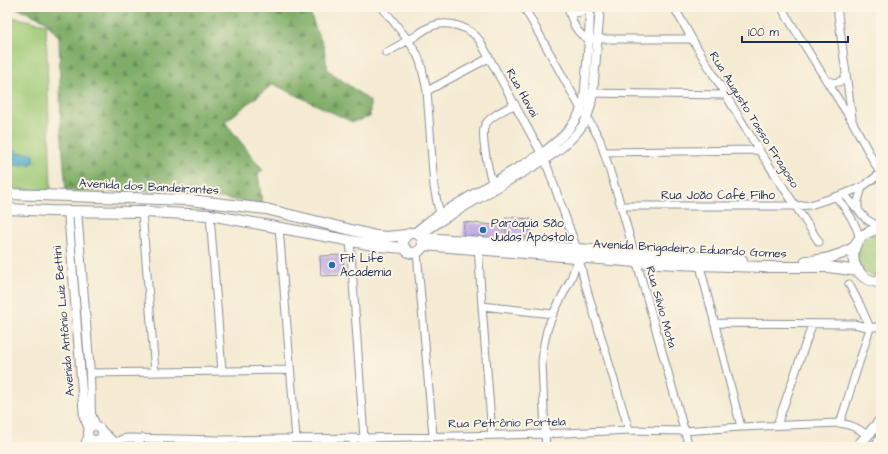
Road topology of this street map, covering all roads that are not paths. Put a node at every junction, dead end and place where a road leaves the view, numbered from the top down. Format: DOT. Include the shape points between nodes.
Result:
graph roads {
  1 [pos="382,7"];
  2 [pos="524,7"];
  3 [pos="589,7"];
  4 [pos="600,7"];
  5 [pos="674,7"];
  6 [pos="781,7"];
  7 [pos="837,7"];
  8 [pos="569,10"];
  9 [pos="593,39"];
  10 [pos="692,39"];
  11 [pos="408,40"];
  12 [pos="386,53"];
  13 [pos="489,58"];
  14 [pos="846,75"];
  15 [pos="826,80"];
  16 [pos="426,91"];
  17 [pos="589,93"];
  18 [pos="726,94"];
  19 [pos="515,104"];
  20 [pos="581,109"];
  21 [pos="588,117"];
  22 [pos="852,121"];
  23 [pos="759,150"];
  24 [pos="604,152"];
  25 [pos="544,156"];
  26 [pos="881,175"];
  27 [pos="494,186"];
  28 [pos="862,187"];
  29 [pos="7,194"];
  30 [pos="844,194"];
  31 [pos="836,197"];
  32 [pos="131,198"];
  33 [pos="620,206"];
  34 [pos="795,206"];
  35 [pos="7,209"];
  36 [pos="858,209"];
  37 [pos="72,211"];
  38 [pos="142,212"];
  39 [pos="440,213"];
  40 [pos="210,215"];
  41 [pos="279,227"];
  42 [pos="881,229"];
  43 [pos="350,240"];
  44 [pos="417,240"];
  45 [pos="819,242"];
  46 [pos="857,242"];
  47 [pos="478,246"];
  48 [pos="578,253"];
  49 [pos="635,257"];
  50 [pos="699,261"];
  51 [pos="859,271"];
  52 [pos="584,280"];
  53 [pos="570,281"];
  54 [pos="881,282"];
  55 [pos="849,284"];
  56 [pos="482,306"];
  57 [pos="553,314"];
  58 [pos="714,323"];
  59 [pos="812,325"];
  60 [pos="881,325"];
  61 [pos="870,328"];
  62 [pos="290,370"];
  63 [pos="222,371"];
  64 [pos="155,372"];
  65 [pos="90,373"];
  66 [pos="881,420"];
  67 [pos="840,423"];
  68 [pos="777,426"];
  69 [pos="741,427"];
  70 [pos="629,430"];
  71 [pos="684,431"];
  72 [pos="545,434"];
  73 [pos="95,435"];
  74 [pos="492,435"];
  75 [pos="433,436"];
  76 [pos="868,436"];
  77 [pos="143,438"];
  78 [pos="352,438"];
  79 [pos="364,438"];
  80 [pos="296,439"];
  81 [pos="881,440"];
  82 [pos="222,444"];
  83 [pos="114,446"];
  84 [pos="85,447"];
  85 [pos="135,447"];
  86 [pos="354,447"];
  87 [pos="362,447"];
  88 [pos="546,447"];
  89 [pos="689,447"];
  90 [pos="857,447"];
  91 [pos="875,447"];
  1 -- 11 [label="street"];
  2 -- 20 [label="street, Rua Silvio Mota"];
  3 -- 8 [label="street" via="579,12"];
  3 -- 9 [label="street"];
  4 -- 9 [label="street"];
  5 -- 10 [label="street, Rua Augusto Tasso Fragoso"];
  6 -- 15 [label="street"];
  7 -- 14 [label="street"];
  8 -- 9 [label="street" via="580,34"];
  9 -- 10 [label="street"];
  9 -- 17 [label="street"];
  10 -- 18 [label="street, Rua Augusto Tasso Fragoso"];
  11 -- 12 [label="street, Rua Havaí"];
  11 -- 13 [label="street, Rua Havaí" via="440,24 461,27 475,35"];
  11 -- 16 [label="street" via="422,64"];
  13 -- 16 [label="street"];
  13 -- 19 [label="street, Rua Havaí"];
  14 -- 15 [label="street" via="842,81 834,83"];
  14 -- 22 [label="street"];
  15 -- 22 [label="street"];
  16 -- 39 [label="street" via="434,187"];
  17 -- 18 [label="street"];
  17 -- 20 [label="street"];
  17 -- 21 [label="street" via="591,106"];
  18 -- 23 [label="street, Rua Augusto Tasso Fragoso"];
  19 -- 25 [label="street, Rua Havaí"];
  19 -- 27 [label="street" via="490,118 484,126 483,136"];
  20 -- 21 [label="street, Rua Silvio Mota"];
  20 -- 25 [label="street" via="569,130"];
  21 -- 24 [label="street, Rua Silvio Mota"];
  21 -- 25 [label="street" via="563,147"];
  22 -- 26 [label="street"];
  23 -- 24 [label="street"];
  23 -- 34 [label="street, Rua Augusto Tasso Fragoso"];
  24 -- 33 [label="street, Rua Silvio Mota"];
  25 -- 27 [label="street"];
  25 -- 48 [label="street, Rua Havaí"];
  26 -- 28 [label="street, Rua João Café Filho"];
  27 -- 39 [label="street"];
  27 -- 44 [label="street" via="436,224"];
  28 -- 30 [label="street, Rua João Café Filho"];
  28 -- 36 [label="street"];
  29 -- 32 [label="main road, Avenida dos Bandeirantes"];
  30 -- 31 [label="street, Rua João Café Filho"];
  30 -- 36 [label="street"];
  31 -- 34 [label="street, Rua João Café Filho"];
  31 -- 46 [label="street" via="853,220"];
  32 -- 37 [label="main road" via="122,201 73,202 69,204"];
  32 -- 44 [label="main road, Avenida dos Bandeirantes" via="190,200 266,210 376,236"];
  33 -- 34 [label="street, Rua João Café Filho"];
  33 -- 49 [label="street, Rua Silvio Mota"];
  34 -- 45 [label="street, Rua Augusto Tasso Fragoso"];
  35 -- 37 [label="main road, Avenida dos Bandeirantes"];
  36 -- 42 [label="street" via="866,219"];
  37 -- 38 [label="main road, Avenida dos Bandeirantes"];
  37 -- 65 [label="street, Avenida Antônio Luiz Bettini"];
  37 -- 73 [label="street, Avenida Antônio Luiz Bettini" via="84,417"];
  38 -- 40 [label="main road, Avenida dos Bandeirantes"];
  38 -- 64 [label="street"];
  39 -- 44 [label="street" via="430,220"];
  40 -- 41 [label="main road, Avenida dos Bandeirantes"];
  40 -- 63 [label="street"];
  41 -- 43 [label="main road, Avenida dos Bandeirantes"];
  41 -- 62 [label="street"];
  42 -- 46 [label="main road, Avenida Brigadeiro Eduardo Gomes" via="866,233"];
  43 -- 44 [label="main road, Avenida dos Bandeirantes" via="405,248 403,242"];
  43 -- 79 [label="street"];
  44 -- 47 [label="main road, Avenida Brigadeiro Eduardo Gomes"];
  44 -- 75 [label="street"];
  46 -- 50 [label="main road, Avenida Brigadeiro Eduardo Gomes" via="848,251 815,261"];
  46 -- 51 [label="main road" via="854,259"];
  47 -- 48 [label="main road, Avenida Brigadeiro Eduardo Gomes"];
  47 -- 56 [label="street"];
  48 -- 49 [label="main road, Avenida Brigadeiro Eduardo Gomes"];
  48 -- 52 [label="street, Rua Havaí"];
  48 -- 53 [label="street"];
  49 -- 50 [label="main road, Avenida Brigadeiro Eduardo Gomes"];
  49 -- 71 [label="street, Rua Silvio Mota"];
  50 -- 51 [label="main road, Avenida Brigadeiro Eduardo Gomes" via="763,267 828,267"];
  50 -- 58 [label="street"];
  51 -- 54 [label="main road" via="869,280"];
  52 -- 53 [label="street"];
  52 -- 70 [label="street, Rua Havaí"];
  53 -- 57 [label="street"];
  55 -- 61 [label="street"];
  56 -- 57 [label="street"];
  56 -- 74 [label="street"];
  57 -- 72 [label="street" via="547,330 542,362"];
  58 -- 59 [label="street"];
  58 -- 69 [label="street"];
  59 -- 61 [label="street" via="854,324"];
  59 -- 68 [label="street"];
  60 -- 61 [label="street"];
  61 -- 67 [label="street"];
  62 -- 63 [label="street"];
  62 -- 80 [label="street"];
  63 -- 64 [label="street"];
  64 -- 65 [label="street"];
  65 -- 73 [label="street, Avenida Antônio Luiz Bettini"];
  66 -- 76 [label="main road"];
  67 -- 68 [label="street, Rua Petrônio Portela"];
  67 -- 76 [label="street, Rua Petrônio Portela" via="851,425"];
  68 -- 69 [label="street, Rua Petrônio Portela"];
  69 -- 71 [label="street, Rua Petrônio Portela"];
  70 -- 71 [label="street, Rua Petrônio Portela"];
  70 -- 72 [label="street, Rua Petrônio Portela"];
  71 -- 89 [label="street, Rua Silvio Mota"];
  72 -- 74 [label="street, Rua Petrônio Portela"];
  72 -- 88 [label="street"];
  73 -- 83 [label="street"];
  73 -- 84 [label="street" via="85,443"];
  74 -- 75 [label="street, Rua Petrônio Portela"];
  75 -- 79 [label="street, Rua Petrônio Portela"];
  76 -- 90 [label="main road"];
  77 -- 82 [label="street, Rua Petrônio Portela"];
  77 -- 83 [label="street, Rua Petrônio Portela" via="122,439"];
  77 -- 85 [label="street"];
  78 -- 79 [label="street, Rua Petrônio Portela"];
  78 -- 80 [label="street, Rua Petrônio Portela"];
  78 -- 86 [label="street"];
  79 -- 87 [label="street"];
  80 -- 82 [label="street, Rua Petrônio Portela"];
  81 -- 91 [label="main road"];
}
